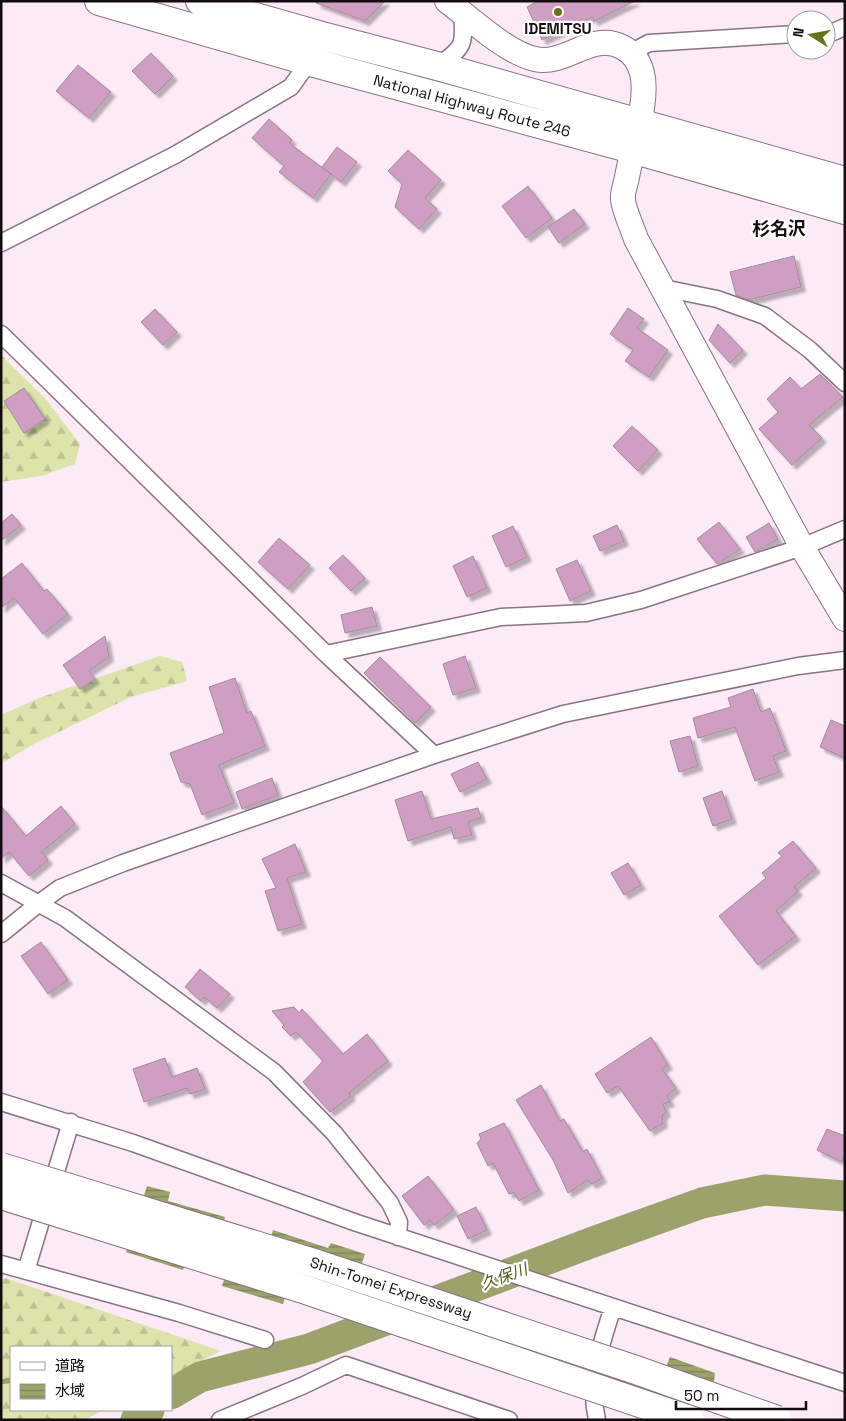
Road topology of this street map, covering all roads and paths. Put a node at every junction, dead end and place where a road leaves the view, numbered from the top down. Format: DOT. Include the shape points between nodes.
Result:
graph roads {
  1 [pos="99,1"];
  2 [pos="200,1"];
  3 [pos="455,7"];
  4 [pos="786,35"];
  5 [pos="322,36"];
  6 [pos="632,52"];
  7 [pos="311,62"];
  8 [pos="437,66"];
  9 [pos="640,122"];
  10 [pos="632,149"];
  11 [pos="845,181"];
  12 [pos="845,210"];
  13 [pos="1,243"];
  14 [pos="663,288"];
  15 [pos="1,334"];
  16 [pos="845,383"];
  17 [pos="845,529"];
  18 [pos="802,547"];
  19 [pos="845,619"];
  20 [pos="326,654"];
  21 [pos="845,660"];
  22 [pos="434,755"];
  23 [pos="1,883"];
  24 [pos="38,904"];
  25 [pos="1,934"];
  26 [pos="1,1102"];
  27 [pos="71,1122"];
  28 [pos="1,1167"];
  29 [pos="1,1195"];
  30 [pos="398,1236"];
  31 [pos="1,1264"];
  32 [pos="26,1271"];
  33 [pos="613,1307"];
  34 [pos="264,1340"];
  35 [pos="845,1383"];
  36 [pos="220,1420"];
  37 [pos="509,1420"];
  38 [pos="597,1420"];
  39 [pos="690,1420"];
  40 [pos="777,1420"];
  1 -- 7 [label="highway, National Highway Route 246"];
  2 -- 5 [label="highway, National Highway Route 246"];
  3 -- 6 [label="street" via="513,51 536,60 558,59 597,43 617,44"];
  3 -- 8 [label="street" via="464,36 456,53"];
  4 -- 6 [label="street" via="649,43"];
  5 -- 7 [label="street"];
  5 -- 8 [label="highway, National Highway Route 246"];
  6 -- 9 [label="street" via="642,72 644,92"];
  7 -- 10 [label="highway, National Highway Route 246"];
  7 -- 13 [label="street" via="291,87 175,155"];
  8 -- 9 [label="highway, National Highway Route 246"];
  9 -- 10 [label="street"];
  9 -- 11 [label="highway, National Highway Route 246"];
  10 -- 12 [label="highway, National Highway Route 246"];
  10 -- 14 [label="street" via="623,200 636,239"];
  14 -- 16 [label="street" via="717,299 765,316 810,350"];
  14 -- 18 [label="street"];
  15 -- 20 [label="street"];
  17 -- 18 [label="street"];
  18 -- 19 [label="street"];
  18 -- 20 [label="street" via="641,600 586,613 501,617"];
  20 -- 22 [label="street"];
  21 -- 22 [label="street" via="798,666 563,714"];
  22 -- 24 [label="street" via="122,863 60,888"];
  23 -- 24 [label="street"];
  24 -- 25 [label="street"];
  24 -- 30 [label="street" via="65,918 274,1072 334,1133 390,1203 399,1222"];
  26 -- 27 [label="street"];
  27 -- 30 [label="street"];
  27 -- 32 [label="street"];
  28 -- 40 [label="highway, Shin-Tomei Expressway, bridge" via="318,1264"];
  29 -- 39 [label="highway, Shin-Tomei Expressway, bridge" via="316,1293"];
  30 -- 33 [label="street"];
  31 -- 32 [label="street"];
  32 -- 34 [label="street"];
  33 -- 35 [label="street"];
  33 -- 38 [label="street" via="596,1366"];
  36 -- 37 [label="street" via="346,1365"];
}
